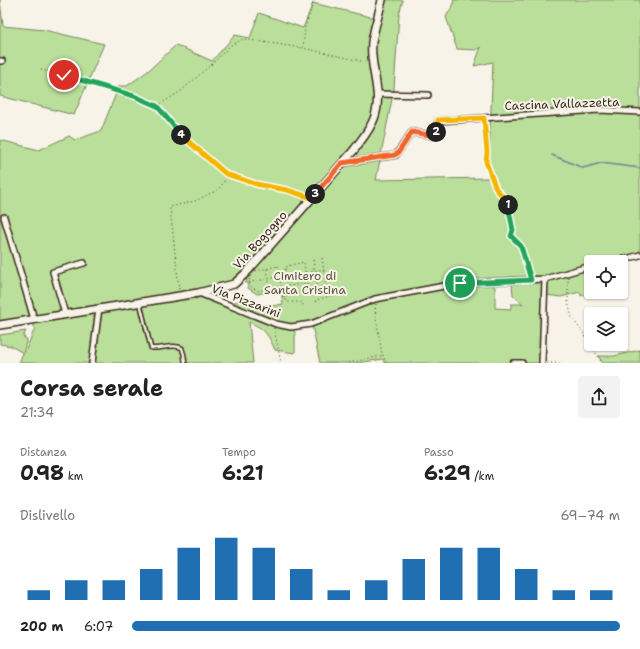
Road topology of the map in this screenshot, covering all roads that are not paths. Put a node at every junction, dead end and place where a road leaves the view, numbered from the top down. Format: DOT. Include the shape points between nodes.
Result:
graph roads {
  1 [pos="382,0"];
  2 [pos="377,94"];
  3 [pos="428,95"];
  4 [pos="640,112"];
  5 [pos="342,163"];
  6 [pos="4,217"];
  7 [pos="640,255"];
  8 [pos="628,258"];
  9 [pos="84,263"];
  10 [pos="584,268"];
  11 [pos="545,279"];
  12 [pos="198,293"];
  13 [pos="140,302"];
  14 [pos="99,308"];
  15 [pos="65,314"];
  16 [pos="34,319"];
  17 [pos="0,325"];
  18 [pos="92,363"];
  19 [pos="185,363"];
  20 [pos="513,363"];
  21 [pos="522,363"];
  22 [pos="543,363"];
  1 -- 2 [label="main road, Via Bogogno" via="372,42 372,64"];
  2 -- 3 [label="street"];
  2 -- 5 [label="main road, Via Bogogno" via="377,108 369,131"];
  4 -- 5 [label="street, Cascina Vallazzetta" via="599,110 437,121 435,136 412,132 396,155"];
  5 -- 12 [label="main road, Via Bogogno" via="234,284"];
  6 -- 16 [label="street"];
  7 -- 8 [label="street"];
  9 -- 15 [label="street" via="53,272"];
  10 -- 11 [label="street, Via Pizzarini"];
  11 -- 12 [label="street, Via Pizzarini" via="460,283 378,299 311,324 291,327 273,323"];
  11 -- 22 [label="street"];
  12 -- 13 [label="main road, Via Bogogno"];
  13 -- 14 [label="main road, Via Bogogno"];
  13 -- 19 [label="lane" via="151,348 182,348"];
  14 -- 15 [label="main road, Via Bogogno"];
  14 -- 18 [label="street"];
  15 -- 16 [label="main road, Via Bogogno"];
  16 -- 17 [label="main road, Via Bogogno"];
  20 -- 21 [label="street"];
}
